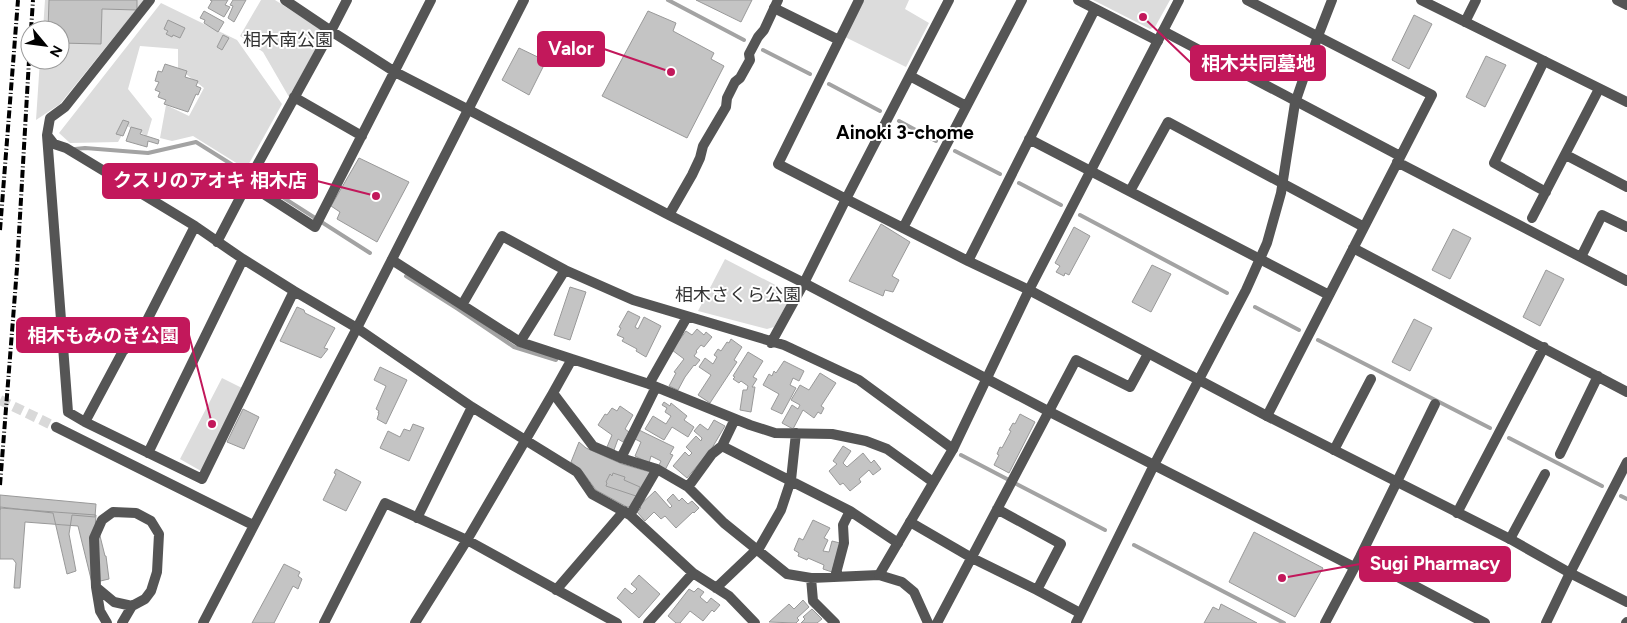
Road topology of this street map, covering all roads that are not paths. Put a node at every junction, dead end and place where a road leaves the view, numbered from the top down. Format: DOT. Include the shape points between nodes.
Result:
graph roads {
  1 [pos="150,0"];
  2 [pos="285,0"];
  3 [pos="347,0"];
  4 [pos="431,0"];
  5 [pos="524,0"];
  6 [pos="859,0"];
  7 [pos="949,0"];
  8 [pos="1022,0"];
  9 [pos="1078,0"];
  10 [pos="1180,0"];
  11 [pos="1247,0"];
  12 [pos="1332,0"];
  13 [pos="1421,0"];
  14 [pos="1476,0"];
  15 [pos="776,4"];
  16 [pos="1095,9"];
  17 [pos="1465,22"];
  18 [pos="331,31"];
  19 [pos="1161,36"];
  20 [pos="1318,36"];
  21 [pos="838,40"];
  22 [pos="1544,61"];
  23 [pos="395,72"];
  24 [pos="910,76"];
  25 [pos="1599,89"];
  26 [pos="294,97"];
  27 [pos="1296,102"];
  28 [pos="1627,102"];
  29 [pos="966,106"];
  30 [pos="468,109"];
  31 [pos="47,135"];
  32 [pos="362,136"];
  33 [pos="1029,139"];
  34 [pos="1566,155"];
  35 [pos="1398,160"];
  36 [pos="1091,171"];
  37 [pos="1282,183"];
  38 [pos="248,184"];
  39 [pos="1627,187"];
  40 [pos="1130,191"];
  41 [pos="1546,192"];
  42 [pos="846,199"];
  43 [pos="669,215"];
  44 [pos="1532,218"];
  45 [pos="195,226"];
  46 [pos="1364,227"];
  47 [pos="1627,227"];
  48 [pos="903,228"];
  49 [pos="217,242"];
  50 [pos="1353,248"];
  51 [pos="1581,257"];
  52 [pos="243,259"];
  53 [pos="1260,259"];
  54 [pos="392,260"];
  55 [pos="968,261"];
  56 [pos="565,270"];
  57 [pos="1627,281"];
  58 [pos="804,283"];
  59 [pos="294,290"];
  60 [pos="1028,290"];
  61 [pos="1329,295"];
  62 [pos="462,305"];
  63 [pos="687,316"];
  64 [pos="357,328"];
  65 [pos="520,342"];
  66 [pos="771,342"];
  67 [pos="1544,347"];
  68 [pos="1148,354"];
  69 [pos="572,359"];
  70 [pos="1598,376"];
  71 [pos="986,378"];
  72 [pos="1371,379"];
  73 [pos="1198,380"];
  74 [pos="652,385"];
  75 [pos="1627,392"];
  76 [pos="553,393"];
  77 [pos="1435,404"];
  78 [pos="472,406"];
  79 [pos="1048,411"];
  80 [pos="1267,416"];
  81 [pos="735,419"];
  82 [pos="85,422"];
  83 [pos="56,427"];
  84 [pos="796,433"];
  85 [pos="525,440"];
  86 [pos="722,446"];
  87 [pos="953,449"];
  88 [pos="1334,450"];
  89 [pos="148,453"];
  90 [pos="1560,454"];
  91 [pos="621,458"];
  92 [pos="1627,462"];
  93 [pos="1154,465"];
  94 [pos="657,469"];
  95 [pos="1545,474"];
  96 [pos="791,480"];
  97 [pos="934,482"];
  98 [pos="1396,482"];
  99 [pos="688,487"];
  100 [pos="997,509"];
  101 [pos="850,512"];
  102 [pos="627,513"];
  103 [pos="1457,513"];
  104 [pos="417,518"];
  105 [pos="910,522"];
  106 [pos="253,526"];
  107 [pos="1510,539"];
  108 [pos="467,540"];
  109 [pos="898,543"];
  110 [pos="757,550"];
  111 [pos="1360,557"];
  112 [pos="972,558"];
  113 [pos="1354,567"];
  114 [pos="693,573"];
  115 [pos="1570,573"];
  116 [pos="879,575"];
  117 [pos="835,577"];
  118 [pos="811,578"];
  119 [pos="96,587"];
  120 [pos="716,588"];
  121 [pos="556,590"];
  122 [pos="1037,590"];
  123 [pos="1627,602"];
  124 [pos="132,606"];
  125 [pos="1080,613"];
  126 [pos="613,622"];
  127 [pos="107,623"];
  128 [pos="122,623"];
  129 [pos="203,623"];
  130 [pos="324,623"];
  131 [pos="415,623"];
  132 [pos="648,623"];
  133 [pos="755,623"];
  134 [pos="835,623"];
  135 [pos="928,623"];
  136 [pos="937,623"];
  137 [pos="1076,623"];
  138 [pos="1325,623"];
  139 [pos="1485,623"];
  140 [pos="1546,623"];
  1 -- 31 [label="street" via="64,107 50,118"];
  2 -- 18 [label="street"];
  3 -- 18 [label="street"];
  4 -- 23 [label="street"];
  5 -- 30 [label="street"];
  6 -- 21 [label="street"];
  7 -- 24 [label="street"];
  8 -- 29 [label="street"];
  9 -- 16 [label="street"];
  10 -- 19 [label="street"];
  11 -- 20 [label="street"];
  12 -- 20 [label="street"];
  13 -- 17 [label="street"];
  14 -- 17 [label="street"];
  15 -- 21 [label="street"];
  15 -- 43 [label="street"];
  16 -- 19 [label="street"];
  16 -- 33 [label="street"];
  17 -- 22 [label="street"];
  18 -- 23 [label="street"];
  18 -- 26 [label="street"];
  19 -- 27 [label="street"];
  19 -- 36 [label="street"];
  20 -- 27 [label="street"];
  20 -- 35 [label="street" via="1432,95"];
  21 -- 42 [label="street" via="778,164"];
  22 -- 25 [label="street"];
  22 -- 41 [label="street" via="1494,163"];
  23 -- 30 [label="street"];
  23 -- 32 [label="street"];
  24 -- 29 [label="street"];
  24 -- 42 [label="street"];
  25 -- 28 [label="street"];
  25 -- 34 [label="street"];
  26 -- 32 [label="street"];
  26 -- 38 [label="street"];
  27 -- 35 [label="street"];
  27 -- 37 [label="street"];
  29 -- 48 [label="street"];
  30 -- 43 [label="street"];
  30 -- 54 [label="street"];
  31 -- 45 [label="street" via="54,144 66,148"];
  31 -- 82 [label="street" via="68,412"];
  32 -- 38 [label="street" via="315,227"];
  33 -- 36 [label="street"];
  33 -- 55 [label="street"];
  34 -- 39 [label="street"];
  34 -- 41 [label="street"];
  35 -- 46 [label="street"];
  35 -- 51 [label="street"];
  36 -- 40 [label="street"];
  36 -- 60 [label="street"];
  37 -- 40 [label="street" via="1168,122"];
  37 -- 46 [label="street"];
  37 -- 53 [label="street"];
  38 -- 49 [label="street"];
  40 -- 53 [label="street"];
  41 -- 44 [label="street"];
  42 -- 48 [label="street"];
  42 -- 58 [label="street"];
  43 -- 58 [label="street"];
  45 -- 49 [label="street"];
  45 -- 82 [label="street" via="139,336 123,351"];
  46 -- 50 [label="street"];
  47 -- 51 [label="street" via="1602,215"];
  48 -- 55 [label="street"];
  49 -- 52 [label="street"];
  50 -- 61 [label="street"];
  50 -- 67 [label="street"];
  51 -- 57 [label="street"];
  52 -- 59 [label="street"];
  52 -- 89 [label="street"];
  53 -- 61 [label="street"];
  53 -- 73 [label="street"];
  54 -- 62 [label="street"];
  54 -- 64 [label="street"];
  55 -- 60 [label="street"];
  56 -- 62 [label="street" via="502,236"];
  56 -- 63 [label="street" via="633,300"];
  56 -- 65 [label="street"];
  58 -- 66 [label="street"];
  58 -- 71 [label="street"];
  59 -- 64 [label="street"];
  59 -- 89 [label="street" via="202,479"];
  60 -- 68 [label="street"];
  60 -- 71 [label="street"];
  61 -- 80 [label="street"];
  62 -- 65 [label="street"];
  63 -- 66 [label="street"];
  63 -- 74 [label="street"];
  64 -- 78 [label="street"];
  64 -- 106 [label="street"];
  65 -- 69 [label="street"];
  66 -- 87 [label="street" via="860,380"];
  67 -- 70 [label="street"];
  67 -- 103 [label="street"];
  68 -- 73 [label="street"];
  68 -- 79 [label="street" via="1130,387 1076,360"];
  69 -- 74 [label="street"];
  69 -- 76 [label="street"];
  70 -- 75 [label="street"];
  70 -- 90 [label="street"];
  71 -- 79 [label="street"];
  71 -- 87 [label="street"];
  72 -- 88 [label="street"];
  73 -- 80 [label="street"];
  73 -- 93 [label="street"];
  74 -- 81 [label="street"];
  74 -- 91 [label="street"];
  76 -- 85 [label="street"];
  76 -- 91 [label="street" via="593,446"];
  77 -- 98 [label="street"];
  78 -- 85 [label="street"];
  78 -- 104 [label="street"];
  79 -- 93 [label="street"];
  79 -- 100 [label="street"];
  80 -- 88 [label="street"];
  81 -- 84 [label="street" via="775,432"];
  81 -- 86 [label="street"];
  82 -- 89 [label="street"];
  83 -- 106 [label="street"];
  84 -- 96 [label="street"];
  84 -- 97 [label="street" via="832,434 866,441 887,449"];
  85 -- 102 [label="street" via="577,472 592,494"];
  85 -- 108 [label="street"];
  86 -- 96 [label="street"];
  86 -- 99 [label="street" via="712,454"];
  87 -- 97 [label="street"];
  88 -- 98 [label="street"];
  91 -- 94 [label="street"];
  92 -- 115 [label="street"];
  93 -- 113 [label="street"];
  93 -- 125 [label="street"];
  94 -- 99 [label="street"];
  94 -- 102 [label="street"];
  95 -- 107 [label="street"];
  96 -- 101 [label="street"];
  96 -- 110 [label="street" via="781,510"];
  97 -- 105 [label="street"];
  98 -- 103 [label="street"];
  98 -- 111 [label="street"];
  99 -- 110 [label="street"];
  100 -- 112 [label="street"];
  100 -- 122 [label="street" via="1061,544"];
  101 -- 109 [label="street"];
  101 -- 117 [label="street" via="843,526 844,543"];
  102 -- 114 [label="street"];
  102 -- 121 [label="street"];
  103 -- 107 [label="street"];
  104 -- 108 [label="street"];
  104 -- 130 [label="street" via="385,503"];
  105 -- 109 [label="street"];
  105 -- 112 [label="street"];
  106 -- 129 [label="street"];
  107 -- 115 [label="street"];
  108 -- 121 [label="street"];
  108 -- 131 [label="street"];
  109 -- 116 [label="street"];
  110 -- 118 [label="street" via="787,574"];
  110 -- 120 [label="street"];
  111 -- 113 [label="street"];
  111 -- 139 [label="street"];
  112 -- 122 [label="street"];
  112 -- 136 [label="street"];
  113 -- 138 [label="street"];
  114 -- 120 [label="street"];
  114 -- 132 [label="street"];
  115 -- 123 [label="street"];
  115 -- 140 [label="street"];
  116 -- 117 [label="street"];
  116 -- 135 [label="street" via="902,582 914,592"];
  117 -- 118 [label="street"];
  118 -- 134 [label="street" via="813,601"];
  119 -- 124 [label="street" via="114,602"];
  119 -- 124 [label="street" via="94,538 102,520 113,512 136,513 151,521 159,534 157,572 151,591 145,599"];
  119 -- 127 [label="street" via="100,611"];
  120 -- 133 [label="street" via="729,596"];
  121 -- 126 [label="street"];
  122 -- 125 [label="street"];
  124 -- 128 [label="street"];
  125 -- 137 [label="street"];
}
